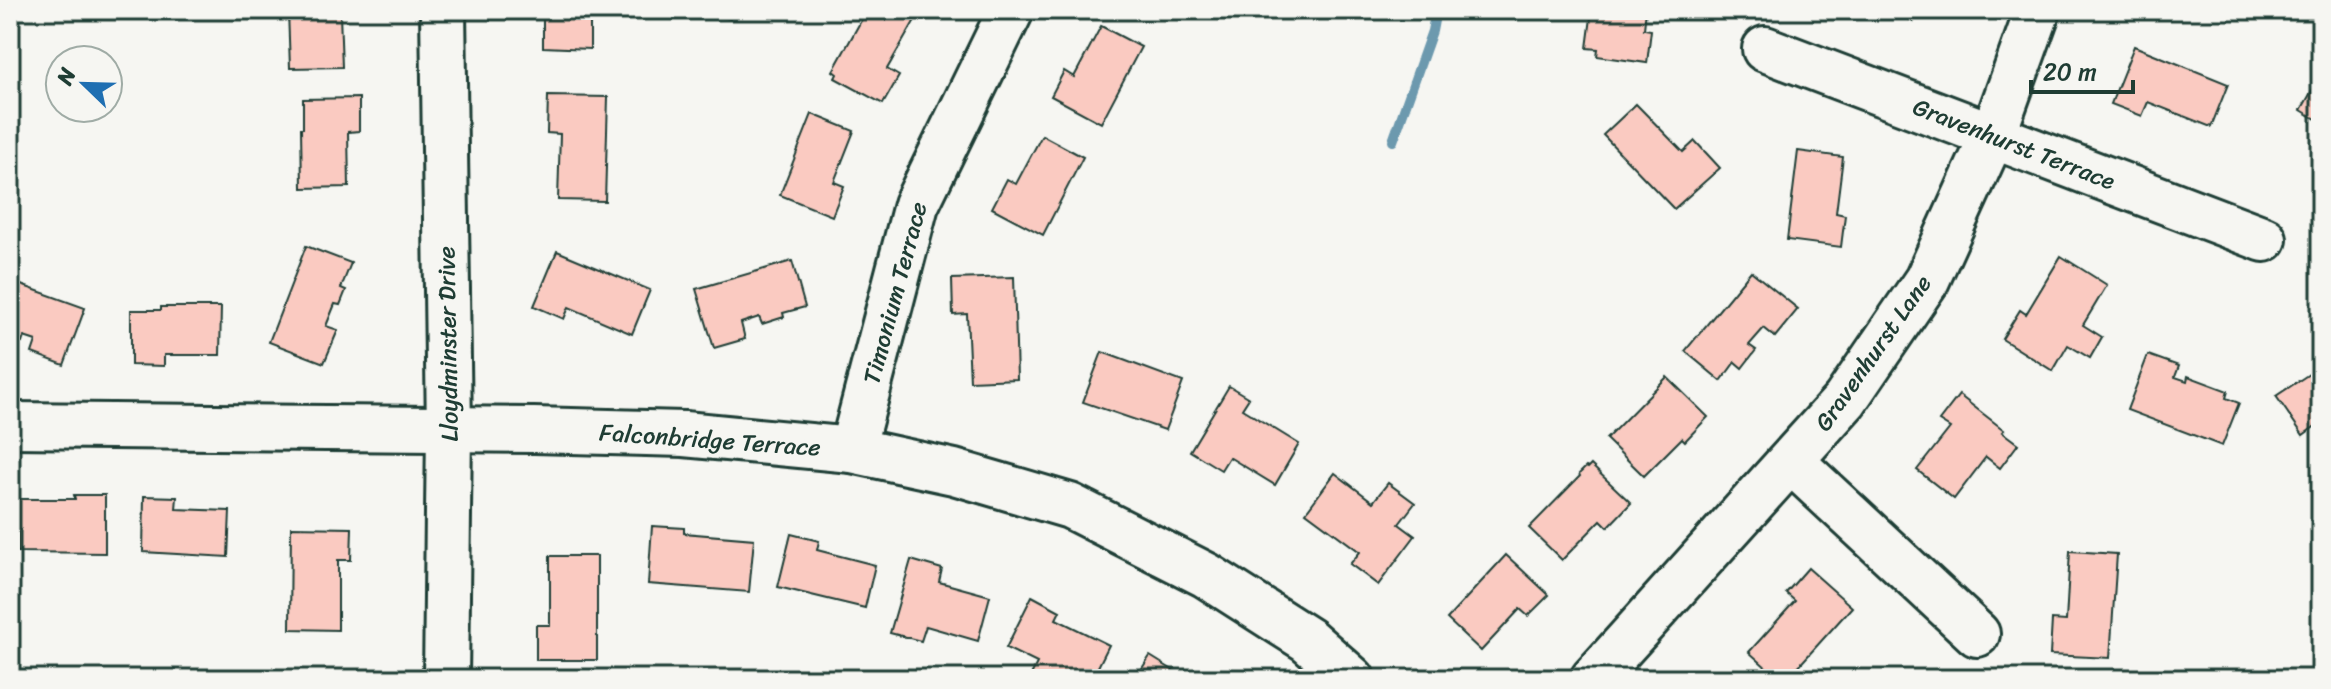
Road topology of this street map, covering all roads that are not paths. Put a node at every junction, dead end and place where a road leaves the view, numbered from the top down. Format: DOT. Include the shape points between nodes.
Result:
graph roads {
  1 [pos="443,10"];
  2 [pos="1011,10"];
  3 [pos="2038,10"];
  4 [pos="1765,49"];
  5 [pos="1993,135"];
  6 [pos="2264,239"];
  7 [pos="10,425"];
  8 [pos="449,430"];
  9 [pos="852,450"];
  10 [pos="1791,461"];
  11 [pos="1977,634"];
  12 [pos="446,679"];
  13 [pos="1352,679"];
  14 [pos="1593,679"];
  1 -- 8 [label="street, Lloydminster Drive"];
  2 -- 9 [label="street, Timonium Terrace" via="916,205"];
  3 -- 5 [label="street, Gravenhurst Lane"];
  4 -- 5 [label="street, Gravenhurst Terrace"];
  5 -- 6 [label="street, Gravenhurst Terrace"];
  5 -- 10 [label="street, Gravenhurst Lane" via="1927,280 1845,400"];
  7 -- 8 [label="street, Falconbridge Terrace"];
  8 -- 9 [label="street, Falconbridge Terrace" via="684,434"];
  8 -- 12 [label="street, Lloydminster Drive"];
  9 -- 13 [label="street, Falconbridge Terrace" via="954,472 1070,506 1206,575 1308,640"];
  10 -- 11 [label="street"];
  10 -- 14 [label="street, Gravenhurst Lane"];
}
